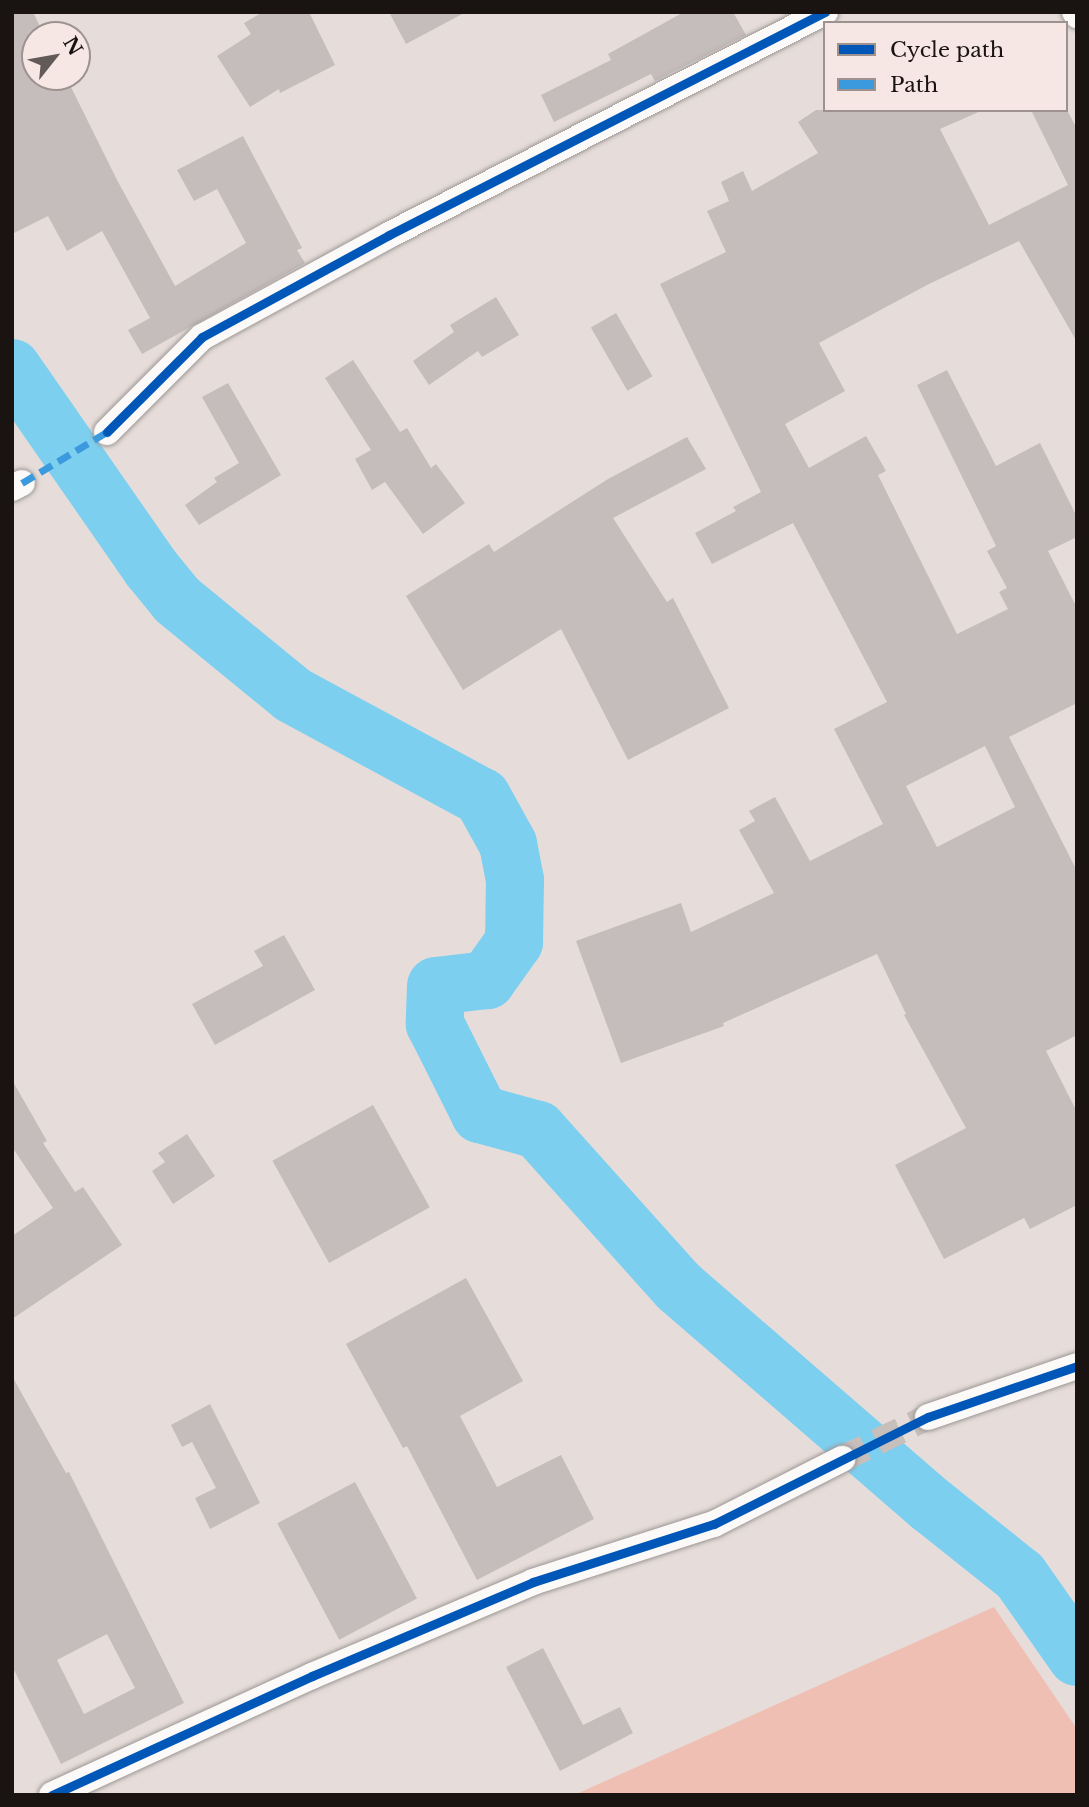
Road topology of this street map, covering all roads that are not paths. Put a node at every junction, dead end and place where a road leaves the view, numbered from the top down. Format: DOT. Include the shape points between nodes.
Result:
graph roads {
  1 [pos="825,12"];
  2 [pos="107,432"];
  3 [pos="1077,1366"];
  4 [pos="928,1417"];
  5 [pos="842,1459"];
  6 [pos="52,1795"];
  1 -- 2 [label="street" via="388,235 202,337"];
  3 -- 4 [label="street"];
  5 -- 6 [label="street" via="714,1524 533,1582 312,1676"];
}
